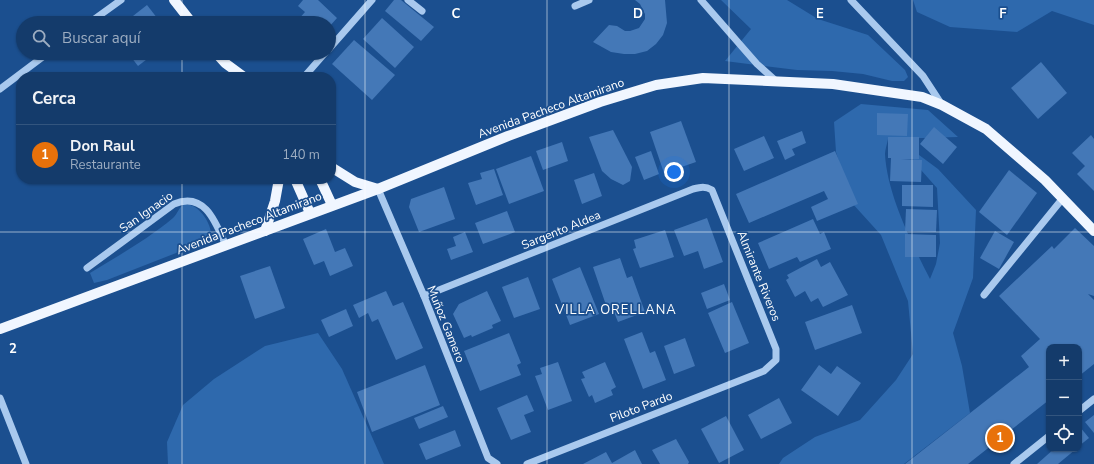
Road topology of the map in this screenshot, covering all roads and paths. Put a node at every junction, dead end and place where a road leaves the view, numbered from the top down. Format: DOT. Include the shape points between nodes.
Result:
graph roads {
  1 [pos="120,0"];
  2 [pos="174,0"];
  3 [pos="372,0"];
  4 [pos="408,0"];
  5 [pos="589,0"];
  6 [pos="701,0"];
  7 [pos="851,0"];
  8 [pos="575,6"];
  9 [pos="422,11"];
  10 [pos="98,16"];
  11 [pos="187,16"];
  12 [pos="336,41"];
  13 [pos="39,60"];
  14 [pos="222,60"];
  15 [pos="319,60"];
  16 [pos="225,63"];
  17 [pos="23,72"];
  18 [pos="230,72"];
  19 [pos="237,72"];
  20 [pos="308,72"];
  21 [pos="16,77"];
  22 [pos="776,80"];
  23 [pos="0,89"];
  24 [pos="942,105"];
  25 [pos="336,170"];
  26 [pos="279,184"];
  27 [pos="297,184"];
  28 [pos="322,184"];
  29 [pos="708,187"];
  30 [pos="378,189"];
  31 [pos="1063,198"];
  32 [pos="332,205"];
  33 [pos="310,213"];
  34 [pos="265,231"];
  35 [pos="1094,231"];
  36 [pos="226,246"];
  37 [pos="87,268"];
  38 [pos="984,295"];
  39 [pos="424,296"];
  40 [pos="1,328"];
  41 [pos="764,371"];
  42 [pos="0,398"];
  43 [pos="1094,399"];
  44 [pos="1082,409"];
  45 [pos="1046,438"];
  46 [pos="26,464"];
  47 [pos="497,464"];
  48 [pos="527,464"];
  49 [pos="1014,464"];
  1 -- 10 [label="street"];
  2 -- 11 [label="main road"];
  3 -- 12 [label="street"];
  4 -- 9 [label="street"];
  5 -- 8 [label="street"];
  6 -- 22 [label="street" via="757,64"];
  7 -- 24 [label="street" via="923,76"];
  13 -- 17 [label="street"];
  14 -- 16 [label="main road"];
  15 -- 20 [label="street"];
  16 -- 18 [label="main road"];
  16 -- 19 [label="main road"];
  21 -- 23 [label="street"];
  22 -- 24 [label="main road, Avenida Pacheco Altamirano" via="833,84 922,97"];
  22 -- 30 [label="main road, Avenida Pacheco Altamirano" via="702,78 656,85 554,119"];
  24 -- 31 [label="main road, Avenida Pacheco Altamirano" via="986,129"];
  25 -- 30 [label="main road" via="355,182"];
  26 -- 34 [label="main road"];
  27 -- 33 [label="main road"];
  28 -- 32 [label="main road"];
  29 -- 39 [label="street, Sargento Aldea" via="692,189"];
  29 -- 41 [label="street, Almirante Riveros" via="716,197 776,349 776,360"];
  30 -- 32 [label="main road, Avenida Pacheco Altamirano"];
  30 -- 39 [label="street, Muñoz Gamero"];
  31 -- 35 [label="main road, Avenida Pacheco Altamirano"];
  31 -- 38 [label="street"];
  32 -- 33 [label="main road, Avenida Pacheco Altamirano"];
  33 -- 34 [label="main road, Avenida Pacheco Altamirano"];
  34 -- 36 [label="main road, Avenida Pacheco Altamirano"];
  36 -- 37 [label="street, San Ignacio" via="205,208 195,201 183,200"];
  36 -- 40 [label="main road, Avenida Pacheco Altamirano"];
  39 -- 47 [label="street, Muñoz Gamero" via="488,458"];
  41 -- 48 [label="street, Piloto Pardo"];
  42 -- 46 [label="street"];
  43 -- 44 [label="street"];
  45 -- 49 [label="street"];
}
